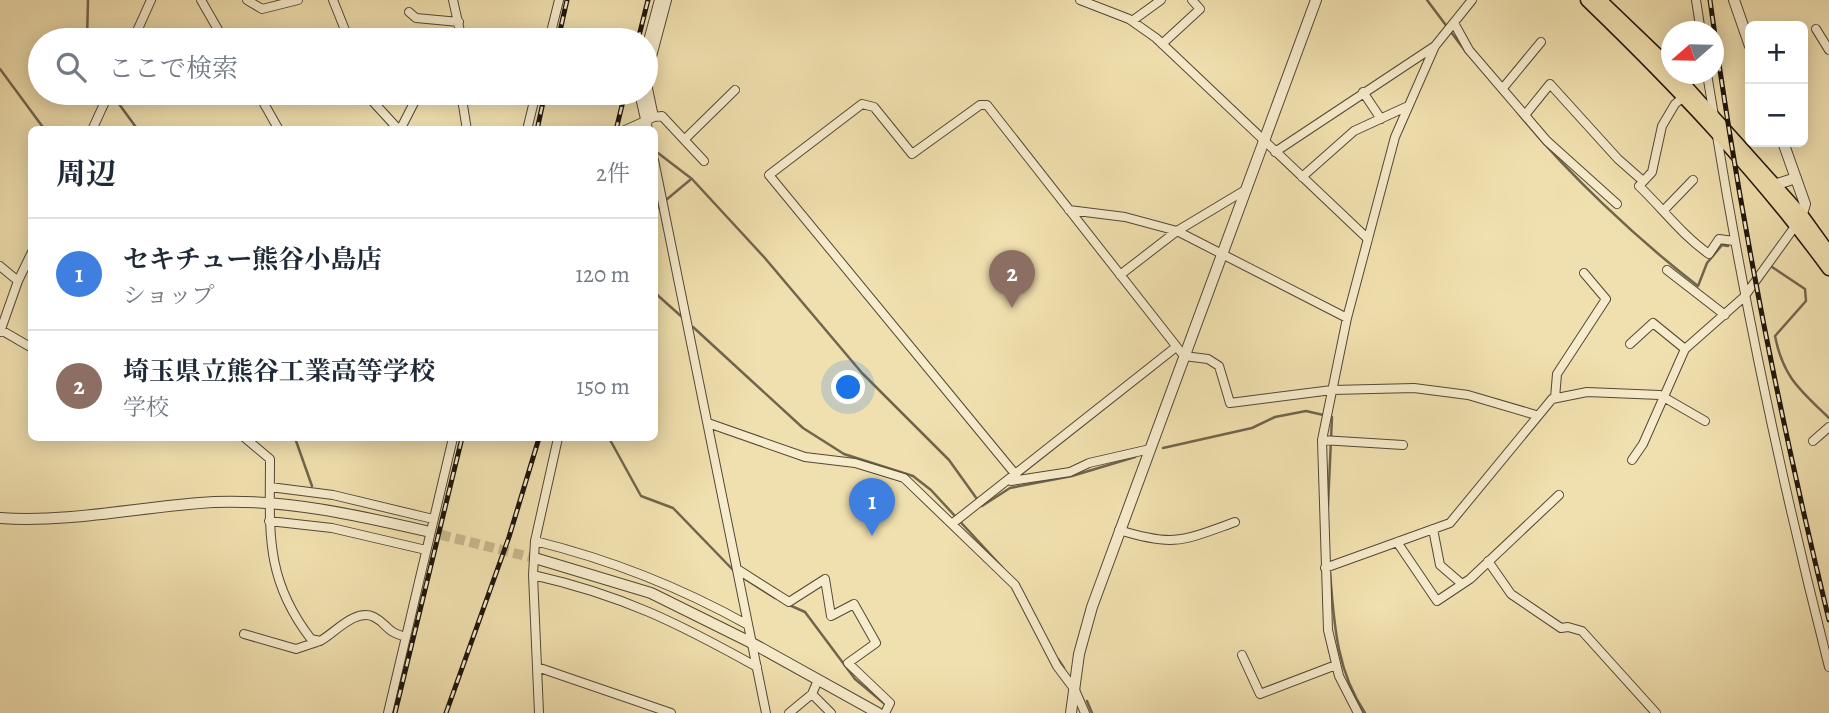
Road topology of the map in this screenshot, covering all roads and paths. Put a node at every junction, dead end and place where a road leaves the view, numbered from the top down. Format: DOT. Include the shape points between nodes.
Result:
graph roads {
  1 [pos="151,0"];
  2 [pos="201,0"];
  3 [pos="247,0"];
  4 [pos="298,0"];
  5 [pos="333,0"];
  6 [pos="453,0"];
  7 [pos="559,0"];
  8 [pos="660,0"];
  9 [pos="667,0"];
  10 [pos="1080,0"];
  11 [pos="1161,0"];
  12 [pos="1192,0"];
  13 [pos="1316,0"];
  14 [pos="1472,0"];
  15 [pos="1587,0"];
  16 [pos="1600,0"];
  17 [pos="1696,0"];
  18 [pos="1734,0"];
  19 [pos="409,12"];
  20 [pos="1132,21"];
  21 [pos="1699,21"];
  22 [pos="459,22"];
  23 [pos="1453,24"];
  24 [pos="138,28"];
  25 [pos="217,28"];
  26 [pos="344,28"];
  27 [pos="460,28"];
  28 [pos="552,28"];
  29 [pos="652,28"];
  30 [pos="1816,29"];
  31 [pos="1745,32"];
  32 [pos="658,34"];
  33 [pos="1541,42"];
  34 [pos="1162,44"];
  35 [pos="1435,46"];
  36 [pos="1829,50"];
  37 [pos="1661,59"];
  38 [pos="1682,84"];
  39 [pos="1709,84"];
  40 [pos="1503,88"];
  41 [pos="735,90"];
  42 [pos="1363,92"];
  43 [pos="1688,93"];
  44 [pos="103,105"];
  45 [pos="265,105"];
  46 [pos="376,105"];
  47 [pos="413,105"];
  48 [pos="463,105"];
  49 [pos="533,105"];
  50 [pos="644,105"];
  51 [pos="1406,107"];
  52 [pos="1714,114"];
  53 [pos="1525,115"];
  54 [pos="1381,119"];
  55 [pos="650,122"];
  56 [pos="94,126"];
  57 [pos="277,126"];
  58 [pos="396,126"];
  59 [pos="402,126"];
  60 [pos="466,126"];
  61 [pos="528,126"];
  62 [pos="1717,132"];
  63 [pos="685,139"];
  64 [pos="1265,142"];
  65 [pos="1785,147"];
  66 [pos="1275,152"];
  67 [pos="704,161"];
  68 [pos="1302,177"];
  69 [pos="1796,178"];
  70 [pos="658,179"];
  71 [pos="1693,180"];
  72 [pos="1643,181"];
  73 [pos="1774,185"];
  74 [pos="1247,189"];
  75 [pos="1618,204"];
  76 [pos="1069,210"];
  77 [pos="1664,210"];
  78 [pos="1799,221"];
  79 [pos="1177,231"];
  80 [pos="1368,239"];
  81 [pos="1734,241"];
  82 [pos="1828,249"];
  83 [pos="1221,255"];
  84 [pos="28,260"];
  85 [pos="0,266"];
  86 [pos="1667,270"];
  87 [pos="1829,270"];
  88 [pos="1584,273"];
  89 [pos="1120,275"];
  90 [pos="18,281"];
  91 [pos="1744,297"];
  92 [pos="1725,315"];
  93 [pos="1347,318"];
  94 [pos="0,331"];
  95 [pos="1630,344"];
  96 [pos="28,346"];
  97 [pos="1176,346"];
  98 [pos="1685,349"];
  99 [pos="1184,356"];
  100 [pos="1332,390"];
  101 [pos="1664,397"];
  102 [pos="1555,398"];
  103 [pos="1536,415"];
  104 [pos="1705,421"];
  105 [pos="708,423"];
  106 [pos="1829,427"];
  107 [pos="1324,440"];
  108 [pos="249,441"];
  109 [pos="452,441"];
  110 [pos="557,441"];
  111 [pos="1813,441"];
  112 [pos="1403,445"];
  113 [pos="1150,449"];
  114 [pos="1632,460"];
  115 [pos="1012,478"];
  116 [pos="270,487"];
  117 [pos="1559,495"];
  118 [pos="269,503"];
  119 [pos="0,518"];
  120 [pos="433,519"];
  121 [pos="269,520"];
  122 [pos="1235,522"];
  123 [pos="954,523"];
  124 [pos="1433,529"];
  125 [pos="1119,530"];
  126 [pos="426,531"];
  127 [pos="535,541"];
  128 [pos="1396,542"];
  129 [pos="426,550"];
  130 [pos="538,559"];
  131 [pos="1488,561"];
  132 [pos="1325,568"];
  133 [pos="738,570"];
  134 [pos="533,575"];
  135 [pos="1462,584"];
  136 [pos="748,625"];
  137 [pos="244,634"];
  138 [pos="407,637"];
  139 [pos="320,641"];
  140 [pos="752,643"];
  141 [pos="1242,655"];
  142 [pos="1336,665"];
  143 [pos="537,667"];
  144 [pos="757,667"];
  145 [pos="1829,667"];
  146 [pos="818,680"];
  147 [pos="1075,690"];
  148 [pos="812,694"];
  149 [pos="885,710"];
  150 [pos="388,713"];
  151 [pos="539,713"];
  152 [pos="671,713"];
  153 [pos="766,713"];
  154 [pos="789,713"];
  155 [pos="831,713"];
  156 [pos="1071,713"];
  157 [pos="1085,713"];
  158 [pos="1357,713"];
  159 [pos="1656,713"];
  1 -- 24 [label="street"];
  2 -- 25 [label="street"];
  3 -- 4 [label="street" via="262,9"];
  5 -- 26 [label="street"];
  6 -- 22 [label="street"];
  7 -- 28 [label="street"];
  8 -- 29 [label="street"];
  9 -- 32 [label="street"];
  10 -- 20 [label="street"];
  11 -- 20 [label="street"];
  12 -- 34 [label="street" via="1200,9"];
  13 -- 64 [label="street"];
  14 -- 23 [label="street"];
  15 -- 43 [label="highway"];
  16 -- 37 [label="highway"];
  17 -- 21 [label="street"];
  18 -- 31 [label="street"];
  19 -- 22 [label="street" via="416,18"];
  20 -- 34 [label="street"];
  22 -- 27 [label="street"];
  23 -- 35 [label="street"];
  23 -- 40 [label="street"];
  30 -- 36 [label="street"];
  33 -- 40 [label="street"];
  34 -- 64 [label="street"];
  35 -- 42 [label="street"];
  35 -- 51 [label="street"];
  38 -- 43 [label="highway"];
  39 -- 52 [label="street"];
  40 -- 53 [label="street"];
  41 -- 63 [label="street"];
  42 -- 54 [label="street"];
  42 -- 66 [label="street"];
  43 -- 52 [label="highway"];
  43 -- 62 [label="highway"];
  43 -- 72 [label="street" via="1662,126 1652,172"];
  44 -- 56 [label="street"];
  45 -- 57 [label="street"];
  46 -- 58 [label="street"];
  47 -- 59 [label="street"];
  48 -- 60 [label="street"];
  49 -- 61 [label="street"];
  50 -- 55 [label="street"];
  51 -- 54 [label="street"];
  51 -- 80 [label="street"];
  52 -- 62 [label="street"];
  52 -- 73 [label="highway"];
  53 -- 72 [label="street" via="1550,84"];
  53 -- 75 [label="street" via="1547,141"];
  54 -- 68 [label="street" via="1354,131"];
  55 -- 63 [label="street" via="662,116"];
  62 -- 78 [label="highway"];
  62 -- 81 [label="street"];
  63 -- 67 [label="street"];
  64 -- 66 [label="street"];
  64 -- 74 [label="street"];
  65 -- 69 [label="street"];
  66 -- 68 [label="street"];
  68 -- 80 [label="street"];
  69 -- 73 [label="street"];
  69 -- 78 [label="street" via="1805,204"];
  70 -- 105 [label="street"];
  71 -- 77 [label="street"];
  72 -- 77 [label="street" via="1639,186"];
  73 -- 78 [label="highway"];
  74 -- 79 [label="street"];
  74 -- 83 [label="street"];
  76 -- 79 [label="street" via="1125,217"];
  76 -- 89 [label="street"];
  76 -- 115 [label="street" via="987,105 980,105 912,154 874,107 862,104 769,175"];
  77 -- 81 [label="street" via="1684,236 1709,254 1720,239"];
  78 -- 82 [label="highway"];
  78 -- 87 [label="highway"];
  78 -- 91 [label="street"];
  79 -- 83 [label="street"];
  79 -- 89 [label="street"];
  80 -- 93 [label="street"];
  81 -- 91 [label="street"];
  83 -- 93 [label="street"];
  83 -- 99 [label="street"];
  84 -- 90 [label="street"];
  85 -- 90 [label="street"];
  86 -- 92 [label="street"];
  88 -- 102 [label="street" via="1606,299 1557,374"];
  89 -- 97 [label="street"];
  90 -- 94 [label="street"];
  91 -- 92 [label="street"];
  91 -- 145 [label="street" via="1773,439"];
  92 -- 98 [label="street"];
  93 -- 100 [label="street"];
  94 -- 96 [label="street"];
  95 -- 98 [label="street" via="1653,323"];
  97 -- 99 [label="street"];
  97 -- 115 [label="street"];
  98 -- 101 [label="street"];
  99 -- 100 [label="street" via="1208,359 1219,366 1230,403"];
  99 -- 113 [label="street"];
  100 -- 103 [label="street" via="1414,388 1468,395"];
  100 -- 107 [label="street"];
  101 -- 102 [label="street" via="1587,392"];
  101 -- 104 [label="street"];
  101 -- 114 [label="street"];
  102 -- 103 [label="street"];
  103 -- 124 [label="street" via="1450,523"];
  105 -- 123 [label="street" via="805,457 889,471 922,492"];
  105 -- 133 [label="street"];
  106 -- 111 [label="street"];
  107 -- 112 [label="street"];
  107 -- 132 [label="street"];
  108 -- 116 [label="street" via="270,459"];
  109 -- 120 [label="street"];
  110 -- 127 [label="street"];
  113 -- 115 [label="street" via="1070,472"];
  113 -- 125 [label="street"];
  115 -- 123 [label="street"];
  116 -- 118 [label="street"];
  116 -- 120 [label="street" via="333,495"];
  117 -- 131 [label="street"];
  118 -- 119 [label="street" via="161,506 52,519"];
  118 -- 121 [label="street"];
  118 -- 126 [label="street" via="353,514"];
  120 -- 129 [label="street"];
  121 -- 129 [label="street" via="332,528"];
  121 -- 139 [label="street" via="272,552 291,613 311,639"];
  122 -- 125 [label="street" via="1176,541 1156,542"];
  123 -- 147 [label="street" via="1015,585 1057,666"];
  124 -- 128 [label="street"];
  124 -- 135 [label="street" via="1440,565"];
  125 -- 147 [label="street" via="1084,632"];
  127 -- 134 [label="street"];
  127 -- 136 [label="street" via="654,577"];
  128 -- 132 [label="street"];
  128 -- 135 [label="street" via="1437,601"];
  129 -- 138 [label="street"];
  130 -- 140 [label="street" via="651,593"];
  131 -- 135 [label="street"];
  131 -- 159 [label="street" via="1511,594 1561,628 1582,631"];
  132 -- 142 [label="street" via="1328,631"];
  133 -- 136 [label="street"];
  133 -- 149 [label="street" via="789,602 825,579 831,616 854,604 876,643 848,663"];
  134 -- 143 [label="street"];
  134 -- 144 [label="street" via="584,586 647,608"];
  136 -- 140 [label="street"];
  137 -- 139 [label="street" via="296,649"];
  138 -- 139 [label="street" via="388,632 375,617 363,615"];
  138 -- 150 [label="street"];
  140 -- 144 [label="street"];
  140 -- 146 [label="street"];
  141 -- 142 [label="street" via="1260,694"];
  142 -- 158 [label="street"];
  143 -- 151 [label="street"];
  143 -- 152 [label="street"];
  144 -- 153 [label="street"];
  146 -- 148 [label="street"];
  146 -- 149 [label="street"];
  147 -- 156 [label="street"];
  147 -- 157 [label="street"];
  148 -- 154 [label="street"];
  148 -- 155 [label="street"];
}
